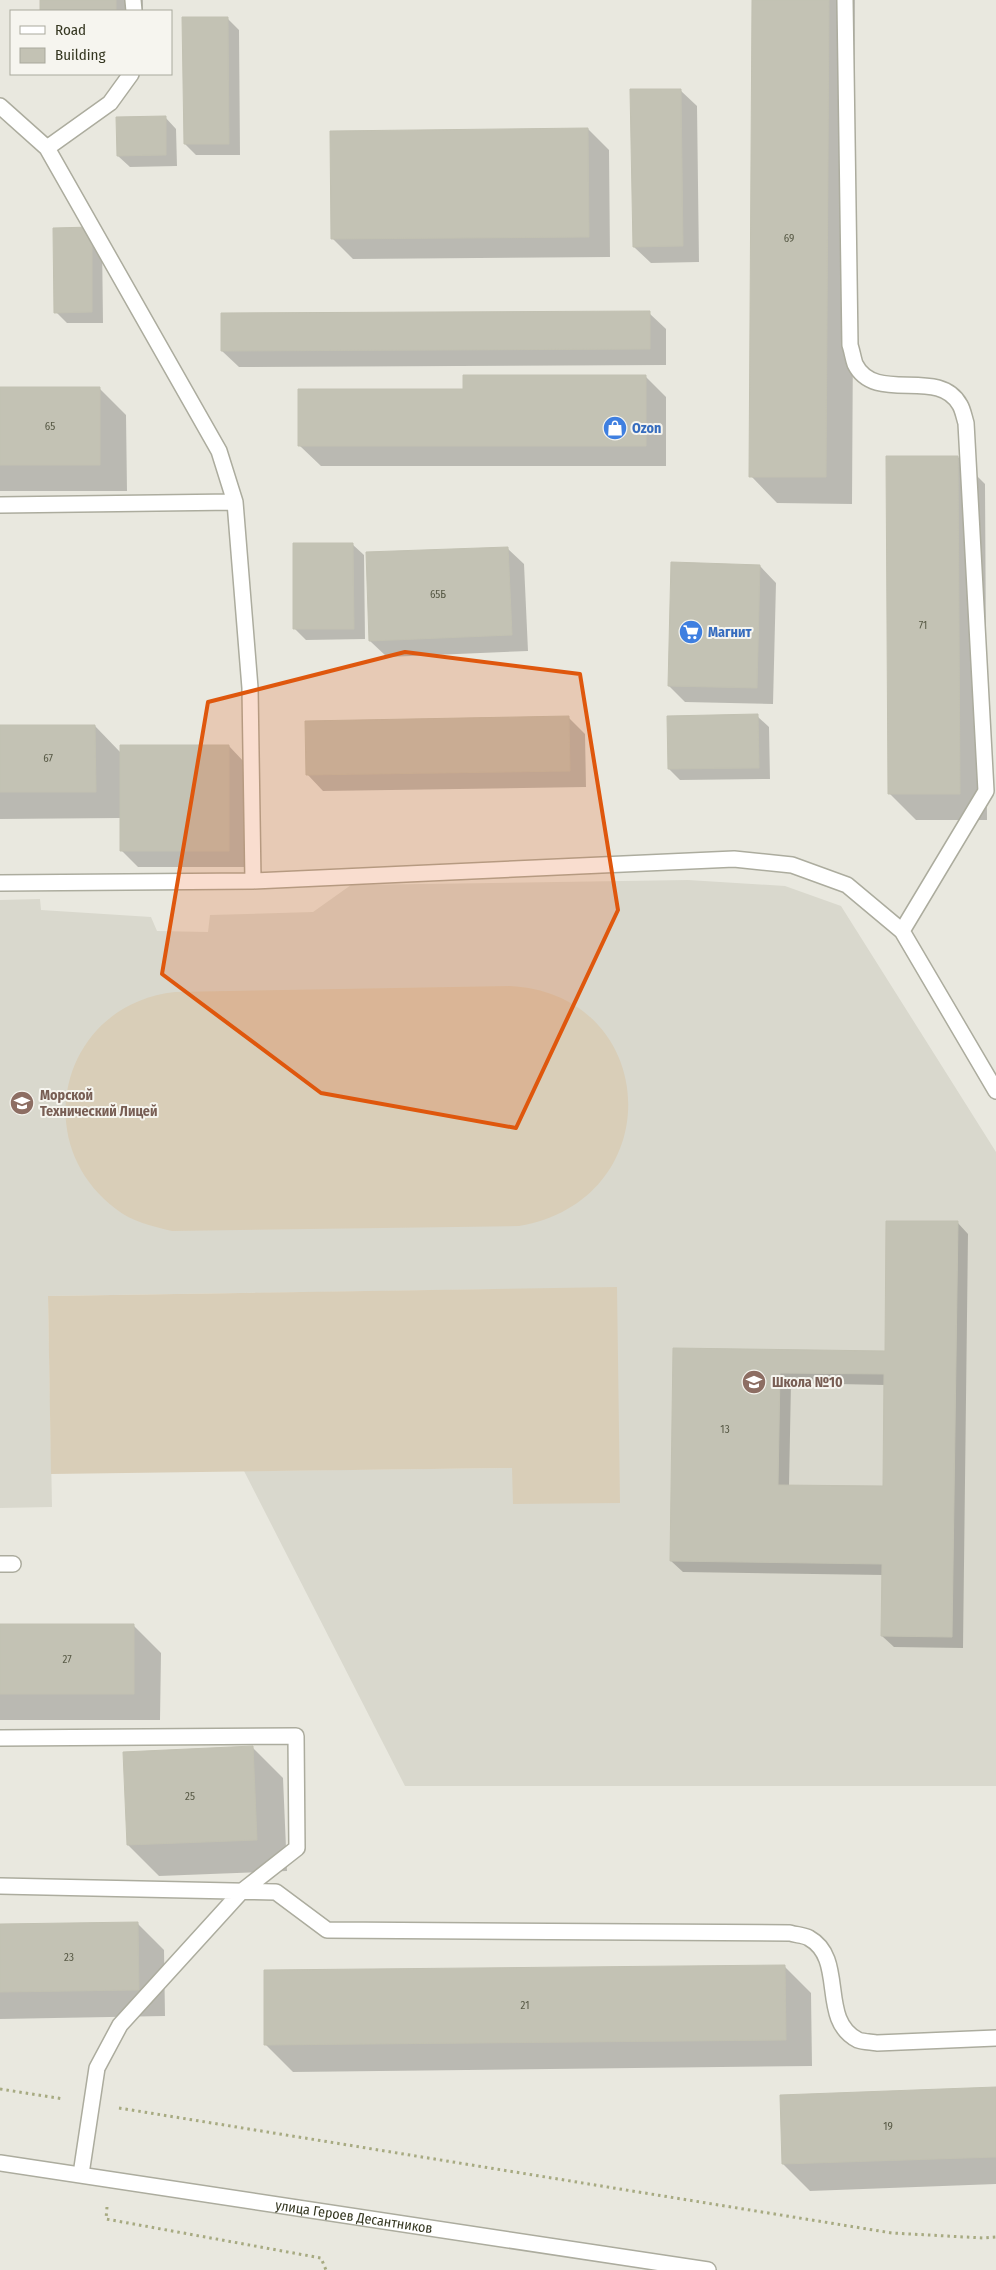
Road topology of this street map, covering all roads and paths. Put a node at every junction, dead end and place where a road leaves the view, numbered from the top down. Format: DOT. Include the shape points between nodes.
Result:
graph roads {
  1 [pos="845,0"];
  2 [pos="130,75"];
  3 [pos="0,106"];
  4 [pos="47,148"];
  5 [pos="235,502"];
  6 [pos="0,505"];
  7 [pos="253,881"];
  8 [pos="0,883"];
  9 [pos="902,931"];
  10 [pos="996,1091"];
  11 [pos="36,1738"];
  12 [pos="0,1886"];
  13 [pos="241,1892"];
  14 [pos="996,2038"];
  15 [pos="0,2089"];
  16 [pos="91,2103"];
  17 [pos="0,2163"];
  18 [pos="81,2174"];
  19 [pos="106,2219"];
  20 [pos="996,2237"];
  21 [pos="326,2270"];
  22 [pos="708,2270"];
  1 -- 9 [label="street" via="850,345 856,365 870,379 889,384 927,385 946,391 960,404 967,433 986,791"];
  2 -- 4 [label="street" via="110,103"];
  3 -- 4 [label="street"];
  4 -- 5 [label="street" via="219,450"];
  5 -- 6 [label="street"];
  5 -- 7 [label="street" via="250,688"];
  7 -- 8 [label="street"];
  7 -- 9 [label="street" via="734,859 792,865 847,886"];
  9 -- 10 [label="street"];
  11 -- 13 [label="street" via="0,1738 296,1736 297,1848"];
  12 -- 13 [label="street"];
  13 -- 14 [label="street" via="276,1892 326,1930 790,1934 809,1938 823,1950 830,1968 836,2009 843,2027 858,2040 877,2044"];
  13 -- 16 [label="street" via="120,2025 98,2068"];
  15 -- 16 [label="path"];
  16 -- 18 [label="street"];
  16 -- 20 [label="path" via="892,2233"];
  17 -- 18 [label="street, улица Героев Десантников"];
  18 -- 22 [label="street, улица Героев Десантников"];
  19 -- 21 [label="path" via="321,2258"];
}
